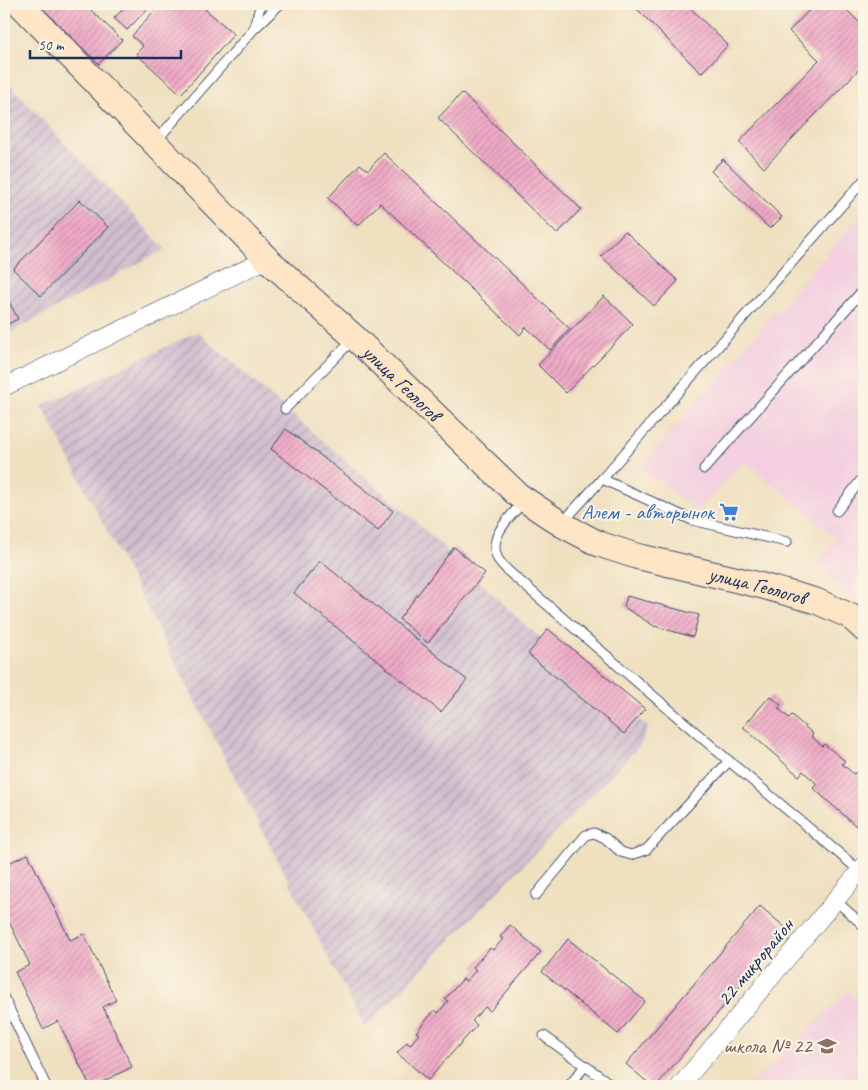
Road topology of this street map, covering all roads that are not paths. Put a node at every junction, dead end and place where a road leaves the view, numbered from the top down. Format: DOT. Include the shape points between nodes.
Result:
graph roads {
  1 [pos="20,4"];
  2 [pos="261,4"];
  3 [pos="280,4"];
  4 [pos="253,30"];
  5 [pos="154,143"];
  6 [pos="864,180"];
  7 [pos="267,259"];
  8 [pos="864,289"];
  9 [pos="354,337"];
  10 [pos="4,387"];
  11 [pos="285,409"];
  12 [pos="704,469"];
  13 [pos="864,478"];
  14 [pos="602,479"];
  15 [pos="525,500"];
  16 [pos="837,510"];
  17 [pos="561,524"];
  18 [pos="787,542"];
  19 [pos="864,628"];
  20 [pos="728,761"];
  21 [pos="862,868"];
  22 [pos="536,895"];
  23 [pos="835,900"];
  24 [pos="864,926"];
  25 [pos="4,998"];
  26 [pos="544,1036"];
  27 [pos="585,1066"];
  28 [pos="46,1086"];
  29 [pos="569,1086"];
  30 [pos="613,1086"];
  31 [pos="680,1086"];
  1 -- 5 [label="street, улица Геологов"];
  2 -- 4 [label="lane"];
  3 -- 4 [label="lane"];
  4 -- 5 [label="lane"];
  5 -- 7 [label="street, улица Геологов"];
  6 -- 14 [label="lane"];
  7 -- 9 [label="street, улица Геологов"];
  7 -- 10 [label="street"];
  8 -- 12 [label="lane"];
  9 -- 11 [label="lane"];
  9 -- 15 [label="street, улица Геологов"];
  13 -- 16 [label="lane"];
  14 -- 17 [label="lane"];
  14 -- 18 [label="lane" via="692,520"];
  15 -- 17 [label="street, улица Геологов"];
  15 -- 20 [label="lane" via="499,531 495,545 497,558 508,572"];
  17 -- 19 [label="street, улица Геологов" via="599,544 636,556 816,601 850,616"];
  20 -- 21 [label="lane"];
  20 -- 22 [label="lane" via="646,850 631,855 621,852 594,832 586,835"];
  21 -- 23 [label="street, 22 микрорайон"];
  23 -- 24 [label="lane"];
  23 -- 31 [label="street, 22 микрорайон"];
  25 -- 28 [label="lane"];
  26 -- 27 [label="lane"];
  27 -- 29 [label="lane"];
  27 -- 30 [label="lane"];
}
